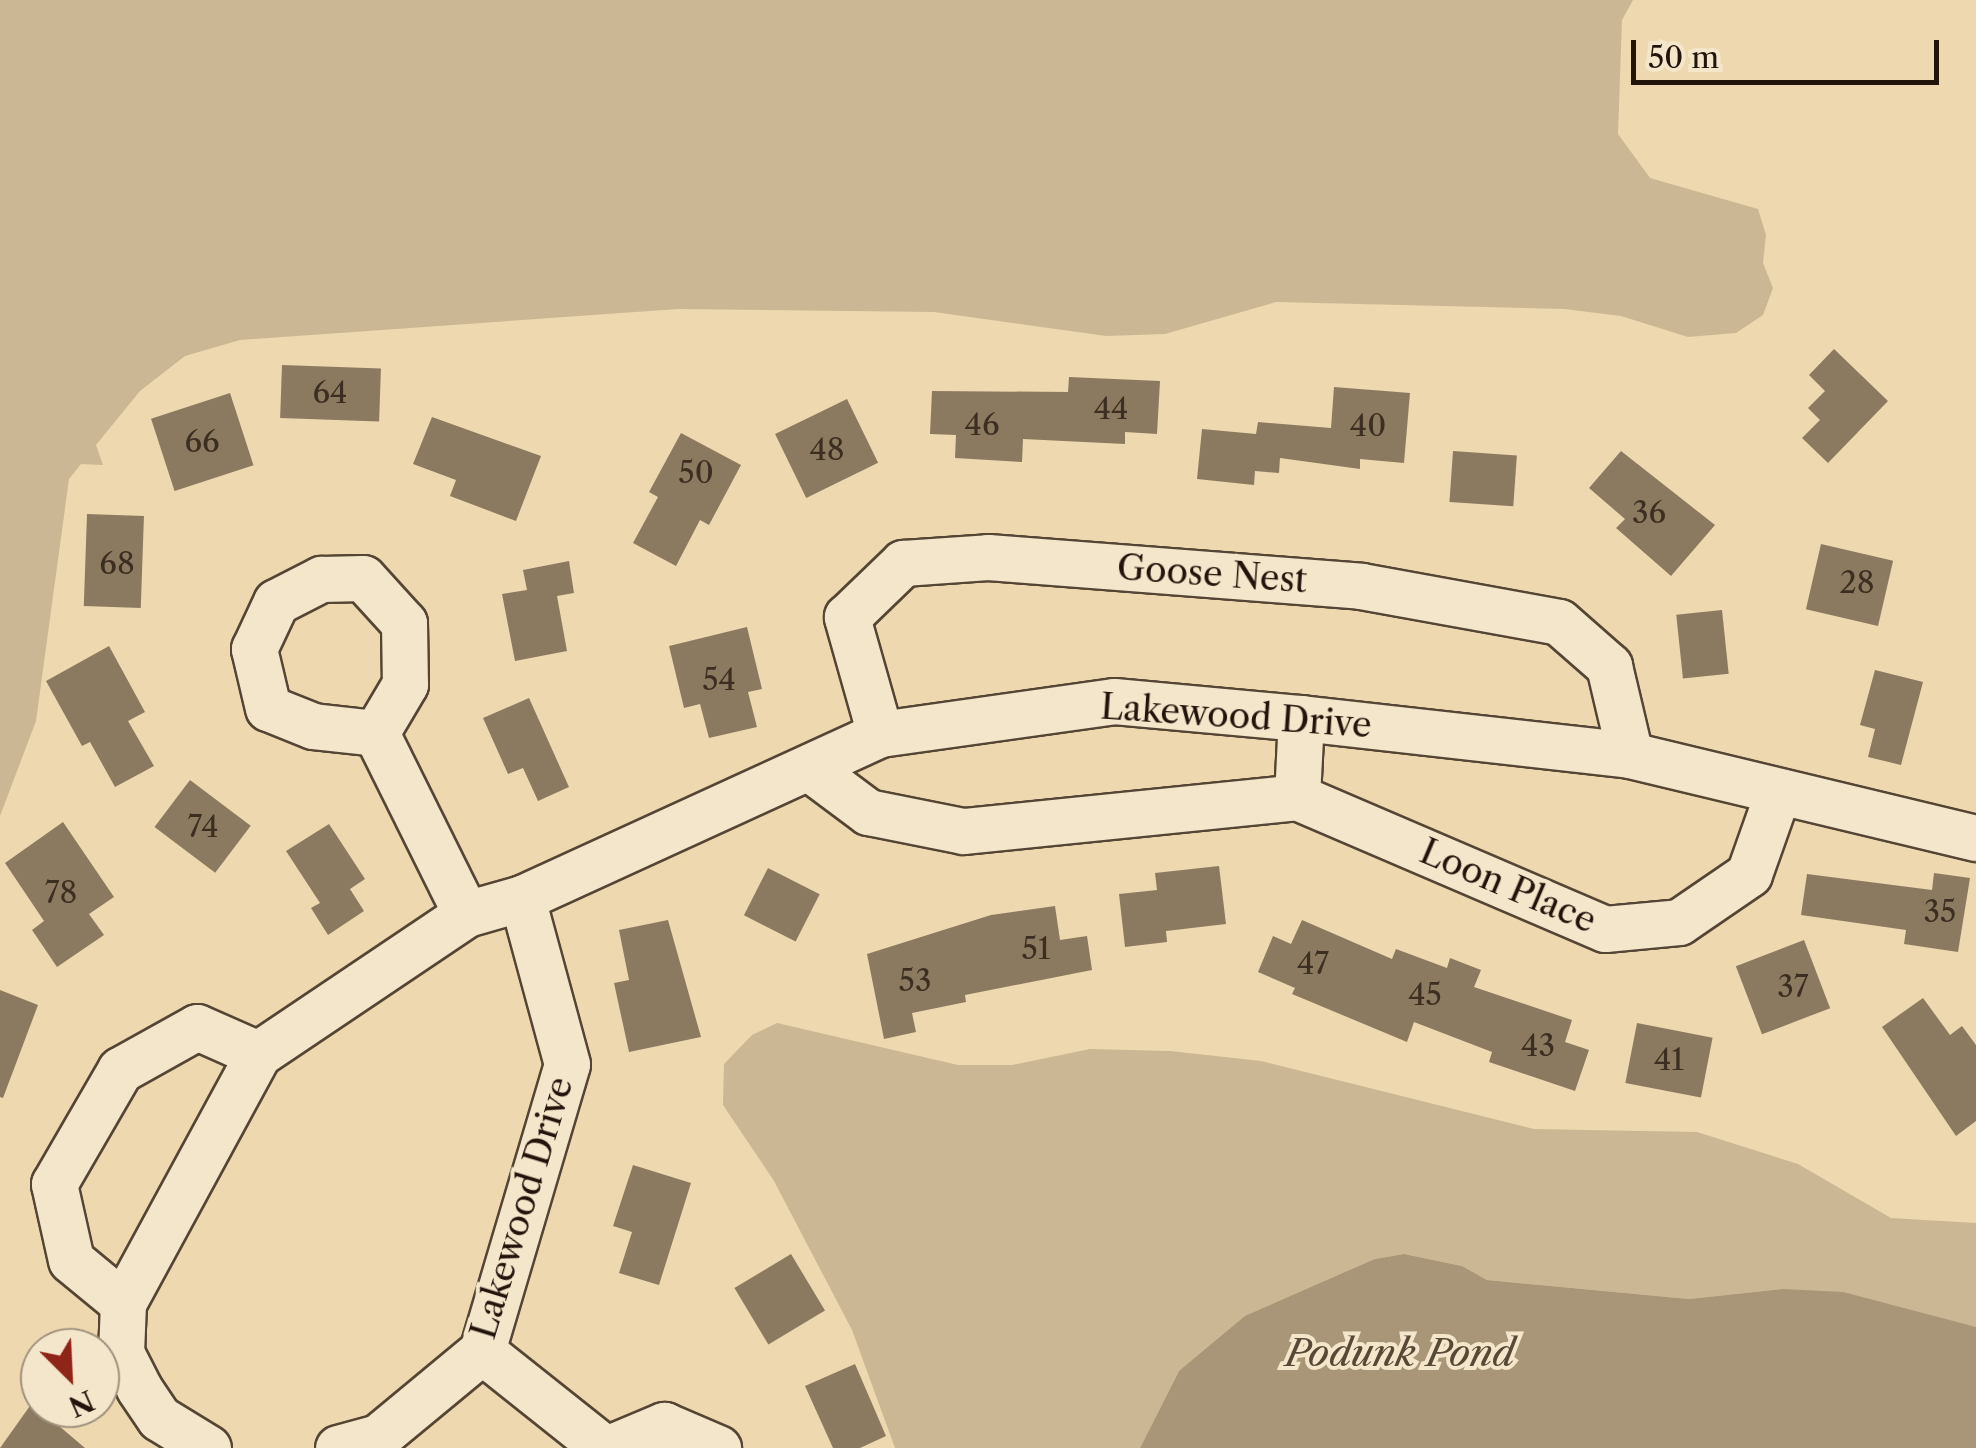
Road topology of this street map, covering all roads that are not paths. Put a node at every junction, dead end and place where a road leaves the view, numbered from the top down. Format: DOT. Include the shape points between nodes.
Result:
graph roads {
  1 [pos="1301,718"];
  2 [pos="376,733"];
  3 [pos="880,734"];
  4 [pos="1630,755"];
  5 [pos="809,768"];
  6 [pos="1777,795"];
  7 [pos="1297,797"];
  8 [pos="1976,838"];
  9 [pos="522,898"];
  10 [pos="466,914"];
  11 [pos="258,1054"];
  12 [pos="122,1303"];
  13 [pos="482,1351"];
  14 [pos="208,1448"];
  15 [pos="338,1448"];
  16 [pos="606,1448"];
  17 [pos="718,1448"];
  1 -- 3 [label="street, Lakewood Drive" via="1114,702"];
  1 -- 4 [label="street, Lakewood Drive"];
  1 -- 7 [label="street"];
  2 -- 10 [label="street"];
  3 -- 4 [label="street, Goose Nest" via="846,618 903,563 988,556 1360,586 1559,622 1609,666"];
  3 -- 5 [label="street, Lakewood Drive"];
  4 -- 6 [label="street, Lakewood Drive"];
  5 -- 7 [label="street, Loon Place" via="868,812 962,830"];
  5 -- 9 [label="street, Lakewood Drive"];
  6 -- 7 [label="street, Loon Place" via="1748,874 1679,922 1605,930"];
  6 -- 8 [label="street, Lakewood Drive"];
  9 -- 10 [label="street, Lakewood Drive"];
  9 -- 13 [label="street, Lakewood Drive" via="567,1064"];
  10 -- 11 [label="street, Lakewood Drive"];
  11 -- 12 [label="street, Lakewood Drive"];
  11 -- 12 [label="street" via="197,1027 120,1070 54,1184 71,1260"];
  12 -- 14 [label="street, Lakewood Drive" via="121,1353 139,1388 159,1418"];
  13 -- 15 [label="street, Lakewood Drive" via="378,1437"];
  13 -- 16 [label="street"];
  16 -- 17 [label="street" via="664,1425"];
}
